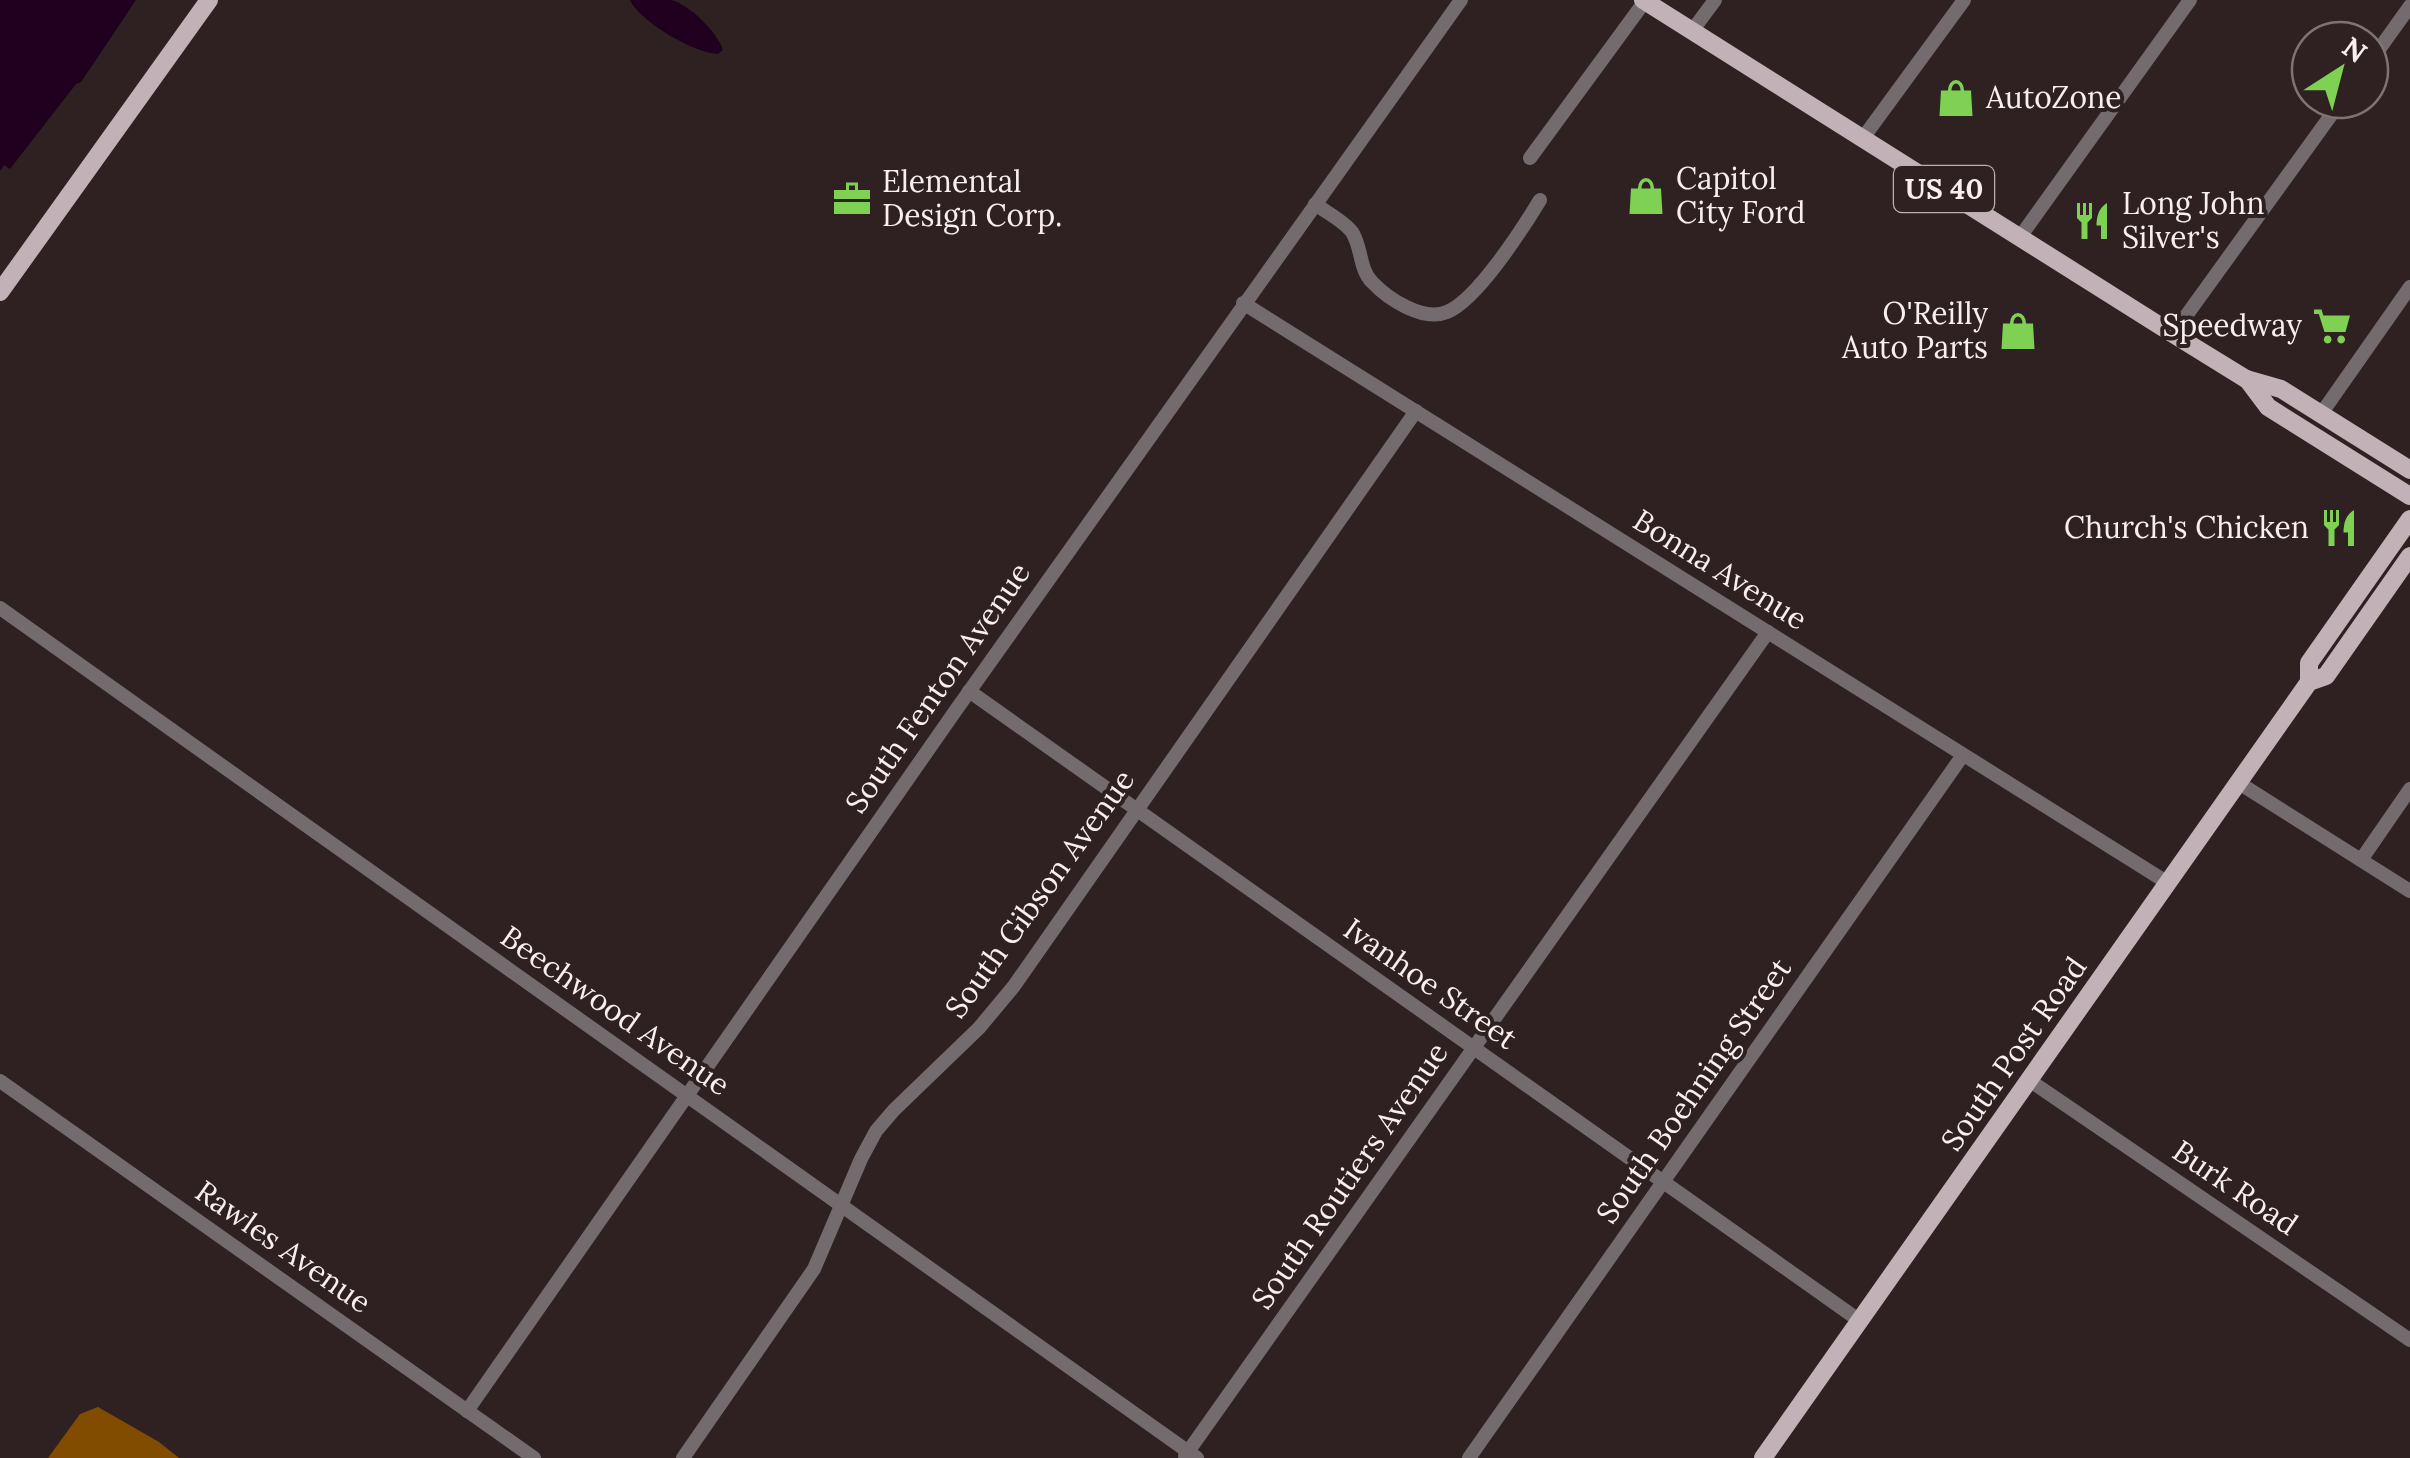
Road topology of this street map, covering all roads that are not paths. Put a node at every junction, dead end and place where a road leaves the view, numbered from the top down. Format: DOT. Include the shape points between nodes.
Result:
graph roads {
  1 [pos="209,0"];
  2 [pos="1461,0"];
  3 [pos="1715,0"];
  4 [pos="1964,0"];
  5 [pos="2190,0"];
  6 [pos="1644,1"];
  7 [pos="2410,6"];
  8 [pos="1692,31"];
  9 [pos="2390,34"];
  10 [pos="2328,120"];
  11 [pos="1864,138"];
  12 [pos="1530,158"];
  13 [pos="1540,200"];
  14 [pos="1315,204"];
  15 [pos="2020,237"];
  16 [pos="2410,287"];
  17 [pos="0,292"];
  18 [pos="1242,303"];
  19 [pos="2173,334"];
  20 [pos="2246,378"];
  21 [pos="1416,411"];
  22 [pos="2321,414"];
  23 [pos="2410,470"];
  24 [pos="2410,496"];
  25 [pos="2410,520"];
  26 [pos="2410,536"];
  27 [pos="2410,556"];
  28 [pos="0,608"];
  29 [pos="1768,632"];
  30 [pos="2356,632"];
  31 [pos="2310,682"];
  32 [pos="969,691"];
  33 [pos="1963,756"];
  34 [pos="2239,783"];
  35 [pos="2410,789"];
  36 [pos="1136,810"];
  37 [pos="2361,860"];
  38 [pos="2168,884"];
  39 [pos="2410,892"];
  40 [pos="1474,1049"];
  41 [pos="2029,1080"];
  42 [pos="0,1081"];
  43 [pos="687,1096"];
  44 [pos="1664,1183"];
  45 [pos="842,1206"];
  46 [pos="1860,1321"];
  47 [pos="2410,1340"];
  48 [pos="467,1411"];
  49 [pos="1190,1456"];
  50 [pos="534,1458"];
  51 [pos="683,1458"];
  52 [pos="1469,1458"];
  53 [pos="1763,1458"];
  1 -- 17 [label="main road"];
  2 -- 14 [label="street, South Fenton Avenue"];
  3 -- 8 [label="street"];
  4 -- 11 [label="street"];
  5 -- 15 [label="street"];
  6 -- 8 [label="main road, US 40"];
  6 -- 12 [label="street"];
  7 -- 9 [label="street"];
  8 -- 11 [label="main road, US 40"];
  10 -- 19 [label="street"];
  11 -- 15 [label="main road, US 40"];
  13 -- 14 [label="street" via="1484,280 1457,306 1436,314 1417,312 1372,283 1352,232"];
  14 -- 18 [label="street, South Fenton Avenue"];
  15 -- 19 [label="main road, US 40"];
  16 -- 22 [label="street"];
  18 -- 21 [label="street, Bonna Avenue"];
  18 -- 32 [label="street, South Fenton Avenue"];
  19 -- 20 [label="main road, US 40"];
  20 -- 22 [label="main road, US 40"];
  20 -- 24 [label="main road, US 40" via="2268,407"];
  21 -- 29 [label="street, Bonna Avenue"];
  21 -- 36 [label="street, South Gibson Avenue"];
  22 -- 23 [label="main road, US 40"];
  25 -- 31 [label="main road, South Post Road" via="2309,663"];
  26 -- 30 [label="main road" via="2356,618"];
  27 -- 30 [label="main road, South Post Road"];
  28 -- 43 [label="street, Beechwood Avenue"];
  29 -- 33 [label="street, Bonna Avenue"];
  29 -- 40 [label="street, South Routiers Avenue"];
  30 -- 31 [label="main road, South Post Road" via="2326,676"];
  31 -- 34 [label="main road, South Post Road"];
  32 -- 36 [label="street, Ivanhoe Street"];
  32 -- 43 [label="street, South Fenton Avenue"];
  33 -- 38 [label="street, Bonna Avenue"];
  33 -- 44 [label="street, South Boehning Street"];
  34 -- 37 [label="street"];
  34 -- 38 [label="main road, South Post Road"];
  35 -- 37 [label="street"];
  36 -- 40 [label="street, Ivanhoe Street"];
  36 -- 45 [label="street, South Gibson Avenue" via="1003,1001 876,1131"];
  37 -- 39 [label="street"];
  38 -- 41 [label="main road, South Post Road"];
  40 -- 44 [label="street, Ivanhoe Street"];
  40 -- 49 [label="street, South Routiers Avenue"];
  41 -- 46 [label="main road, South Post Road"];
  41 -- 47 [label="street, Burk Road"];
  42 -- 48 [label="street, Rawles Avenue"];
  43 -- 45 [label="street, Beechwood Avenue"];
  43 -- 48 [label="street, South Fenton Avenue"];
  44 -- 46 [label="street, Ivanhoe Street"];
  44 -- 52 [label="street, South Boehning Street"];
  45 -- 49 [label="street, Beechwood Avenue"];
  45 -- 51 [label="street, South Gibson Avenue" via="803,1288"];
  46 -- 53 [label="main road, South Post Road"];
  48 -- 50 [label="street, Rawles Avenue"];
}
